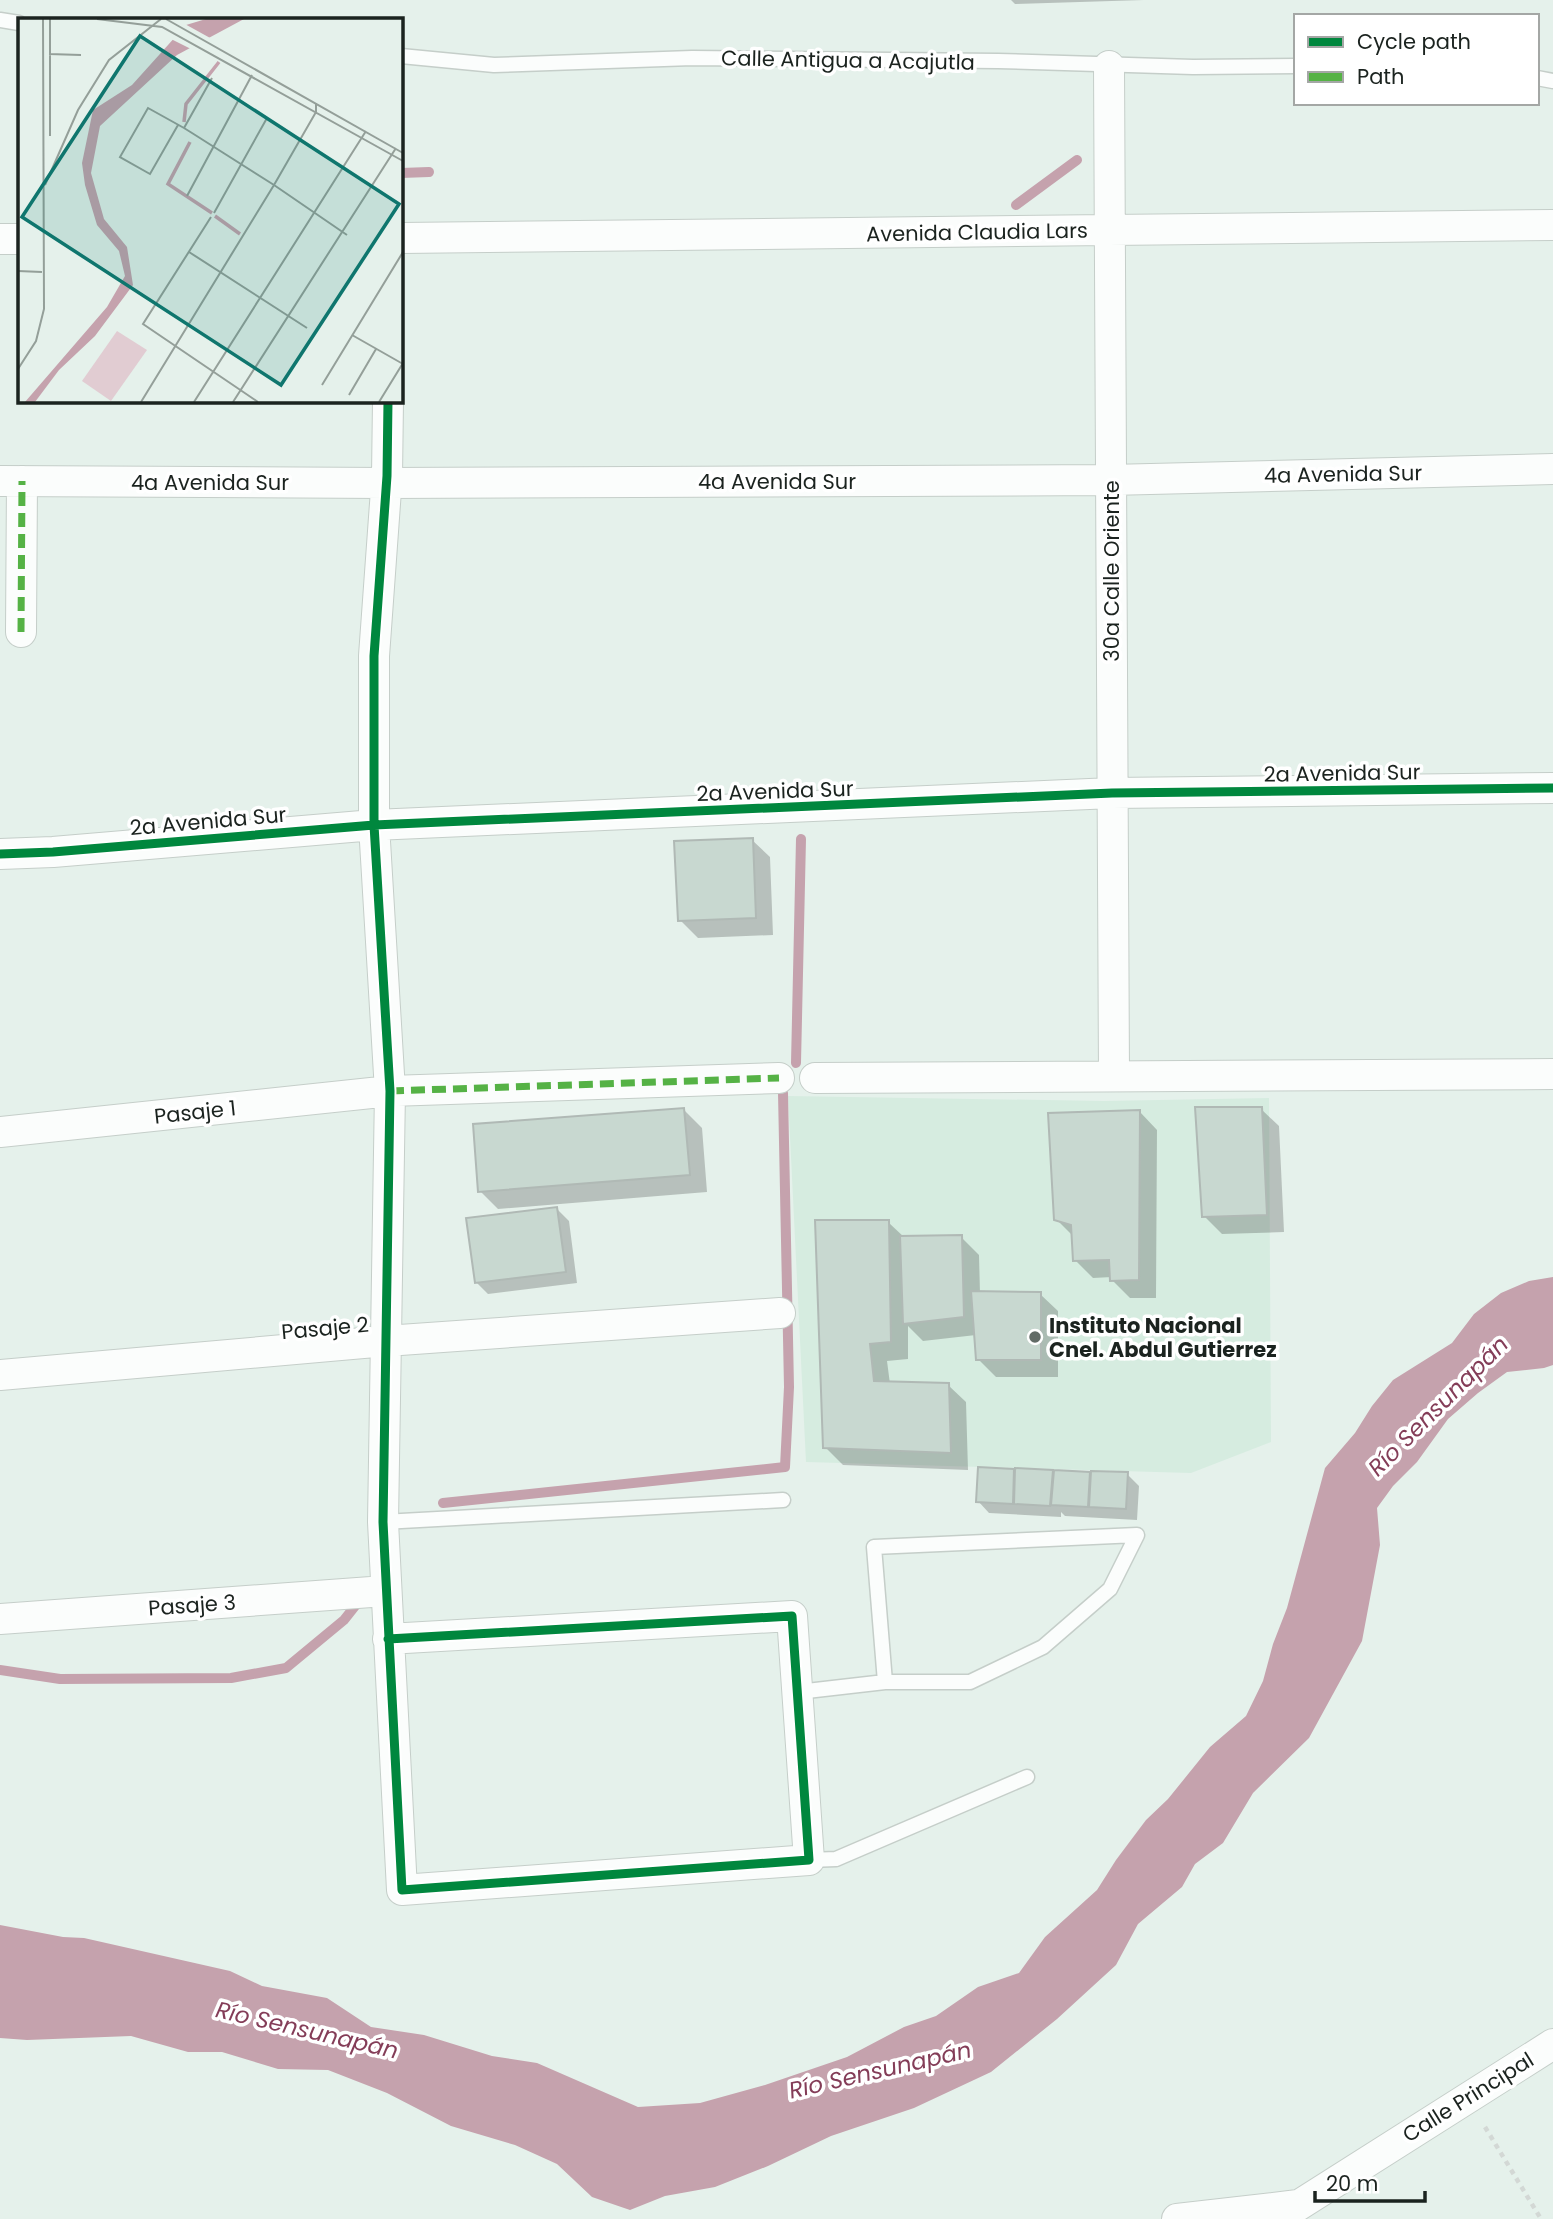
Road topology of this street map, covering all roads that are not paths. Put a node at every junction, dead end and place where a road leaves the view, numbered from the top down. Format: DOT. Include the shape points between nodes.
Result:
graph roads {
  1 [pos="0,20"];
  2 [pos="18,23"];
  3 [pos="402,56"];
  4 [pos="1109,66"];
  5 [pos="1294,66"];
  6 [pos="1553,225"];
  7 [pos="1110,230"];
  8 [pos="402,238"];
  9 [pos="0,239"];
  10 [pos="18,239"];
  11 [pos="388,402"];
  12 [pos="1553,470"];
  13 [pos="1110,480"];
  14 [pos="11,481"];
  15 [pos="386,483"];
  16 [pos="21,632"];
  17 [pos="1553,788"];
  18 [pos="1112,793"];
  19 [pos="374,825"];
  20 [pos="0,854"];
  21 [pos="1553,1074"];
  22 [pos="1114,1076"];
  23 [pos="779,1078"];
  24 [pos="815,1079"];
  25 [pos="390,1091"];
  26 [pos="0,1132"];
  27 [pos="780,1313"];
  28 [pos="386,1340"];
  29 [pos="0,1375"];
  30 [pos="783,1500"];
  31 [pos="383,1522"];
  32 [pos="385,1591"];
  33 [pos="0,1619"];
  34 [pos="388,1639"];
  35 [pos="886,1682"];
  36 [pos="798,1692"];
  37 [pos="1027,1777"];
  38 [pos="809,1860"];
  39 [pos="1553,2044"];
  40 [pos="1289,2212"];
  41 [pos="1177,2219"];
  1 -- 2 [label="lane"];
  3 -- 4 [label="lane, Calle Antigua a Acajutla" via="494,65 692,58"];
  4 -- 5 [label="lane, Calle Antigua a Acajutla"];
  4 -- 7 [label="street, 30a Calle Oriente"];
  6 -- 7 [label="street, Avenida Claudia Lars"];
  7 -- 8 [label="street, Avenida Claudia Lars"];
  7 -- 13 [label="street, 30a Calle Oriente"];
  9 -- 10 [label="street"];
  11 -- 15 [label="street"];
  12 -- 13 [label="street, 4a Avenida Sur"];
  13 -- 15 [label="street, 4a Avenida Sur"];
  13 -- 18 [label="street, 30a Calle Oriente"];
  14 -- 15 [label="street, 4a Avenida Sur"];
  14 -- 16 [label="street"];
  15 -- 19 [label="street" via="374,656"];
  17 -- 18 [label="street, 2a Avenida Sur"];
  18 -- 19 [label="street, 2a Avenida Sur"];
  18 -- 22 [label="street, 30a Calle Oriente"];
  19 -- 20 [label="street, 2a Avenida Sur"];
  19 -- 25 [label="street"];
  21 -- 22 [label="street"];
  22 -- 24 [label="street"];
  23 -- 25 [label="street, Pasaje 1"];
  25 -- 26 [label="street, Pasaje 1"];
  25 -- 28 [label="street"];
  27 -- 28 [label="street, Pasaje 2"];
  28 -- 29 [label="street, Pasaje 2"];
  28 -- 31 [label="street"];
  30 -- 31 [label="lane"];
  31 -- 32 [label="street"];
  32 -- 33 [label="street, Pasaje 3"];
  32 -- 34 [label="street"];
  34 -- 36 [label="street" via="792,1616"];
  34 -- 38 [label="street" via="402,1890"];
  35 -- 35 [label="lane" via="874,1547 1137,1535 1110,1589 1043,1647 970,1682"];
  35 -- 36 [label="lane"];
  36 -- 38 [label="street"];
  37 -- 38 [label="lane" via="836,1858"];
  39 -- 40 [label="street, Calle Principal"];
  40 -- 41 [label="street"];
}
